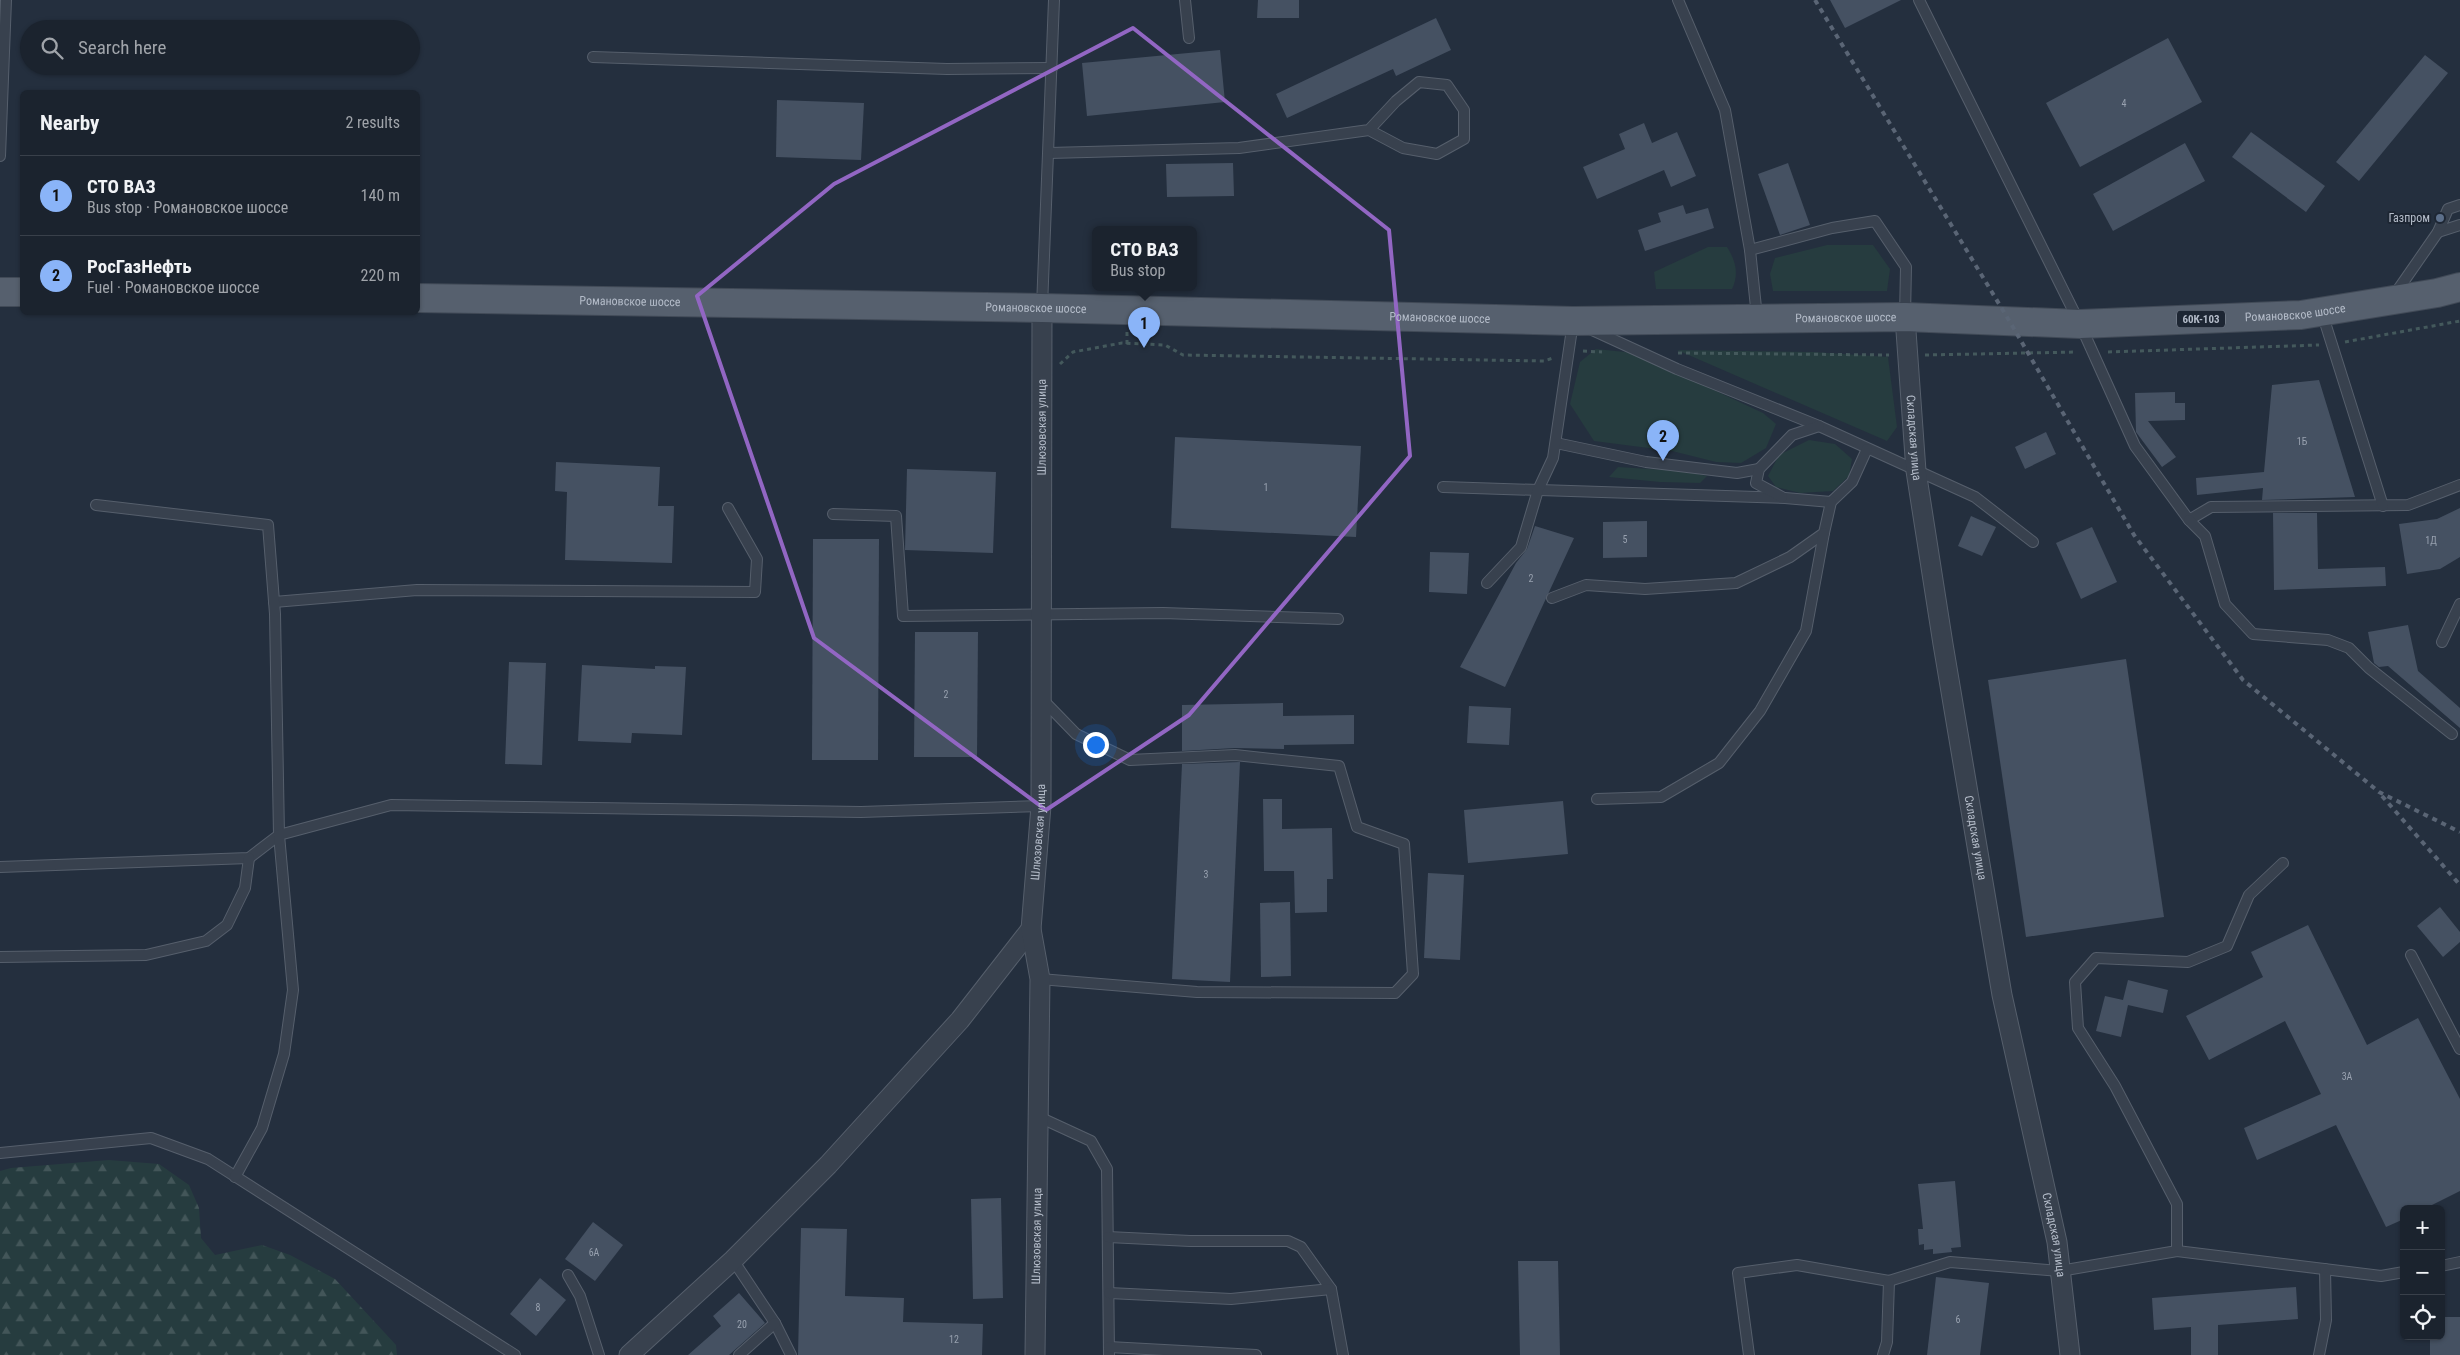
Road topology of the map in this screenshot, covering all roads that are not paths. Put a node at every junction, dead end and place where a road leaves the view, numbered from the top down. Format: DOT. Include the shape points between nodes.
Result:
graph roads {
  1 [pos="6,0"];
  2 [pos="1054,0"];
  3 [pos="1185,0"];
  4 [pos="1678,0"];
  5 [pos="1919,0"];
  6 [pos="1189,38"];
  7 [pos="593,57"];
  8 [pos="1052,68"];
  9 [pos="1369,130"];
  10 [pos="1050,153"];
  11 [pos="0,156"];
  12 [pos="2460,205"];
  13 [pos="2460,225"];
  14 [pos="2438,232"];
  15 [pos="1750,250"];
  16 [pos="0,292"];
  17 [pos="20,292"];
  18 [pos="2452,293"];
  19 [pos="420,298"];
  20 [pos="2390,301"];
  21 [pos="1042,308"];
  22 [pos="2321,312"];
  23 [pos="1905,317"];
  24 [pos="1757,318"];
  25 [pos="1573,321"];
  26 [pos="2080,324"];
  27 [pos="1819,426"];
  28 [pos="1556,443"];
  29 [pos="1867,449"];
  30 [pos="1759,469"];
  31 [pos="1916,471"];
  32 [pos="2460,485"];
  33 [pos="1444,487"];
  34 [pos="1538,490"];
  35 [pos="1786,498"];
  36 [pos="1831,502"];
  37 [pos="96,505"];
  38 [pos="2383,506"];
  39 [pos="728,508"];
  40 [pos="833,514"];
  41 [pos="2189,520"];
  42 [pos="1824,532"];
  43 [pos="2033,542"];
  44 [pos="1487,583"];
  45 [pos="1552,598"];
  46 [pos="274,602"];
  47 [pos="2460,604"];
  48 [pos="1043,615"];
  49 [pos="1338,619"];
  50 [pos="2442,642"];
  51 [pos="1042,698"];
  52 [pos="2452,734"];
  53 [pos="1597,799"];
  54 [pos="1041,806"];
  55 [pos="279,835"];
  56 [pos="249,858"];
  57 [pos="2283,863"];
  58 [pos="0,867"];
  59 [pos="1031,929"];
  60 [pos="2412,955"];
  61 [pos="0,957"];
  62 [pos="1040,979"];
  63 [pos="2460,1050"];
  64 [pos="1039,1118"];
  65 [pos="0,1152"];
  66 [pos="235,1177"];
  67 [pos="1108,1237"];
  68 [pos="2177,1251"];
  69 [pos="733,1260"];
  70 [pos="2460,1262"];
  71 [pos="2445,1265"];
  72 [pos="2325,1269"];
  73 [pos="2060,1271"];
  74 [pos="2400,1273"];
  75 [pos="568,1275"];
  76 [pos="1889,1281"];
  77 [pos="1331,1290"];
  78 [pos="1109,1293"];
  79 [pos="775,1323"];
  80 [pos="1109,1351"];
  81 [pos="515,1355"];
  82 [pos="598,1355"];
  83 [pos="629,1355"];
  84 [pos="739,1355"];
  85 [pos="791,1355"];
  86 [pos="1035,1355"];
  87 [pos="1256,1355"];
  88 [pos="1343,1355"];
  89 [pos="1749,1355"];
  90 [pos="1883,1355"];
  91 [pos="2070,1355"];
  92 [pos="2319,1355"];
  1 -- 11 [label="lane"];
  2 -- 8 [label="lane"];
  3 -- 6 [label="lane"];
  4 -- 15 [label="lane" via="1725,110"];
  5 -- 26 [label="lane"];
  7 -- 8 [label="lane" via="947,69"];
  8 -- 10 [label="lane"];
  9 -- 9 [label="lane" via="1402,148 1437,154 1464,139 1464,110 1446,85 1419,82"];
  9 -- 10 [label="lane" via="1238,148"];
  10 -- 21 [label="lane"];
  12 -- 14 [label="lane" via="2448,208"];
  13 -- 14 [label="lane"];
  14 -- 20 [label="lane"];
  15 -- 23 [label="lane" via="1832,228 1875,221 1906,267"];
  15 -- 24 [label="lane"];
  16 -- 17 [label="main road"];
  18 -- 20 [label="main road, Романовское шоссе / 60К-103"];
  19 -- 21 [label="main road, Романовское шоссе / 60К-103"];
  20 -- 22 [label="main road, Романовское шоссе / 60К-103"];
  21 -- 25 [label="main road, Романовское шоссе / 60К-103"];
  21 -- 48 [label="street, Шлюзовская улица"];
  22 -- 26 [label="main road, Романовское шоссе / 60К-103"];
  22 -- 38 [label="lane"];
  23 -- 24 [label="main road, Романовское шоссе / 60К-103"];
  23 -- 26 [label="main road, Романовское шоссе / 60К-103"];
  23 -- 31 [label="street, Складская улица"];
  24 -- 25 [label="main road, Романовское шоссе / 60К-103"];
  25 -- 27 [label="lane"];
  25 -- 28 [label="lane"];
  26 -- 41 [label="lane" via="2135,446"];
  27 -- 29 [label="lane"];
  27 -- 30 [label="lane" via="1792,436"];
  28 -- 30 [label="lane" via="1646,462 1737,473"];
  28 -- 34 [label="lane" via="1553,458"];
  29 -- 31 [label="lane"];
  29 -- 36 [label="lane" via="1852,482"];
  30 -- 35 [label="lane" via="1756,483"];
  31 -- 43 [label="lane" via="1975,497"];
  31 -- 73 [label="street, Складская улица" via="2002,995 2057,1242"];
  32 -- 38 [label="lane" via="2408,505"];
  33 -- 34 [label="lane"];
  34 -- 35 [label="lane"];
  34 -- 44 [label="lane" via="1520,547"];
  35 -- 36 [label="lane"];
  36 -- 42 [label="lane"];
  37 -- 46 [label="lane" via="268,525"];
  38 -- 41 [label="lane" via="2211,507"];
  39 -- 46 [label="lane" via="757,559 756,592 417,590"];
  40 -- 48 [label="lane" via="896,516 903,616"];
  41 -- 52 [label="lane" via="2205,536 2225,604 2253,634 2328,640 2349,648 2369,668"];
  42 -- 45 [label="lane" via="1790,557 1736,583 1645,589 1586,585"];
  42 -- 53 [label="lane" via="1806,631 1760,711 1719,763 1661,797"];
  46 -- 55 [label="lane"];
  47 -- 50 [label="lane"];
  48 -- 49 [label="lane" via="1163,612"];
  48 -- 51 [label="street, Шлюзовская улица"];
  51 -- 54 [label="street, Шлюзовская улица"];
  51 -- 62 [label="lane" via="1076,734 1130,760 1235,755 1339,766 1357,827 1404,844 1413,974 1395,993 1197,992"];
  54 -- 55 [label="lane" via="861,812 391,805"];
  54 -- 59 [label="street, Шлюзовская улица"];
  55 -- 56 [label="lane"];
  55 -- 66 [label="lane" via="293,990 284,1054 262,1128"];
  56 -- 58 [label="lane"];
  56 -- 61 [label="lane" via="244,888 227,924 206,941 146,955"];
  57 -- 68 [label="lane" via="2248,895 2226,946 2188,962 2096,958 2075,982 2078,1028 2115,1086 2177,1204"];
  59 -- 62 [label="street, Шлюзовская улица"];
  59 -- 69 [label="street" via="960,1020 828,1165"];
  60 -- 63 [label="lane"];
  62 -- 64 [label="street, Шлюзовская улица"];
  64 -- 67 [label="lane" via="1090,1141 1107,1169"];
  64 -- 86 [label="street, Шлюзовская улица"];
  65 -- 66 [label="lane" via="150,1138 208,1159"];
  66 -- 81 [label="lane"];
  67 -- 77 [label="lane" via="1288,1241 1301,1247"];
  67 -- 78 [label="lane"];
  68 -- 72 [label="lane"];
  68 -- 73 [label="lane"];
  69 -- 79 [label="lane"];
  69 -- 83 [label="street"];
  70 -- 71 [label="lane"];
  72 -- 74 [label="lane" via="2380,1276"];
  72 -- 92 [label="lane" via="2326,1320"];
  73 -- 76 [label="lane" via="1950,1262"];
  73 -- 91 [label="street, Складская улица"];
  75 -- 82 [label="lane" via="580,1296"];
  76 -- 89 [label="lane" via="1797,1265 1738,1274"];
  76 -- 90 [label="lane"];
  77 -- 78 [label="lane" via="1232,1299"];
  77 -- 88 [label="lane"];
  78 -- 80 [label="lane"];
  79 -- 84 [label="lane"];
  79 -- 85 [label="lane"];
  80 -- 87 [label="lane"];
}
